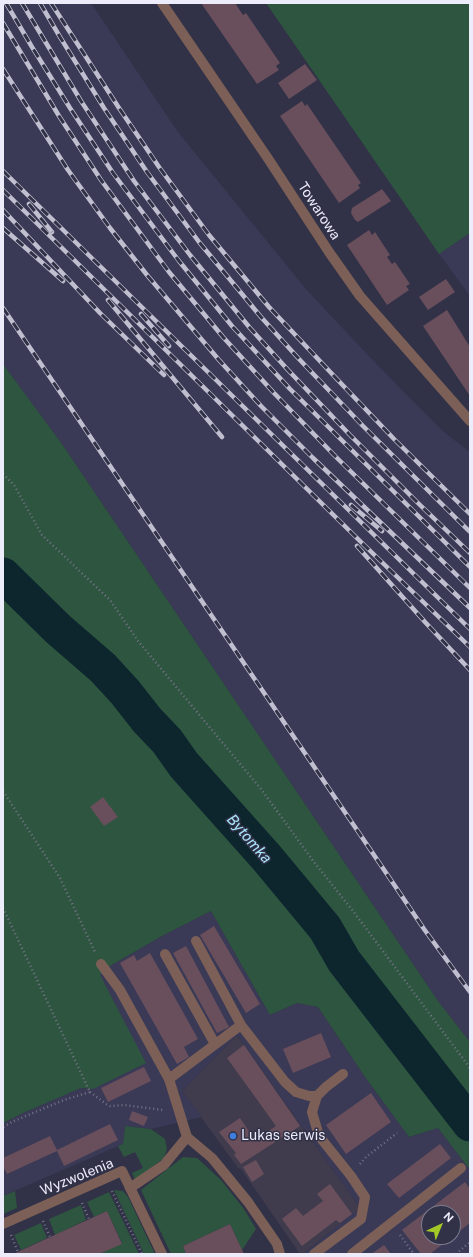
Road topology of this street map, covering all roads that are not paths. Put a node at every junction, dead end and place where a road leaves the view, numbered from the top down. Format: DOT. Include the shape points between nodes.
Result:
graph roads {
  1 [pos="162,3"];
  2 [pos="470,421"];
  3 [pos="196,941"];
  4 [pos="165,954"];
  5 [pos="101,964"];
  6 [pos="241,1025"];
  7 [pos="215,1044"];
  8 [pos="343,1074"];
  9 [pos="169,1079"];
  10 [pos="317,1096"];
  11 [pos="187,1137"];
  12 [pos="461,1168"];
  13 [pos="130,1188"];
  14 [pos="3,1224"];
  15 [pos="162,1254"];
  16 [pos="280,1254"];
  17 [pos="314,1254"];
  18 [pos="352,1254"];
  1 -- 2 [label="street, Towarowa" via="360,296"];
  3 -- 6 [label="street"];
  4 -- 7 [label="street"];
  5 -- 9 [label="street" via="120,990"];
  6 -- 7 [label="street"];
  6 -- 10 [label="street" via="285,1082 296,1092"];
  7 -- 9 [label="street"];
  8 -- 10 [label="street"];
  9 -- 11 [label="street"];
  10 -- 17 [label="street" via="312,1112 320,1136 365,1197 361,1219"];
  11 -- 13 [label="street" via="164,1165"];
  11 -- 16 [label="street" via="212,1158 248,1202 277,1244"];
  12 -- 18 [label="street"];
  13 -- 14 [label="street, Wyzwolenia" via="122,1171"];
  13 -- 15 [label="street, Wyzwolenia"];
}
